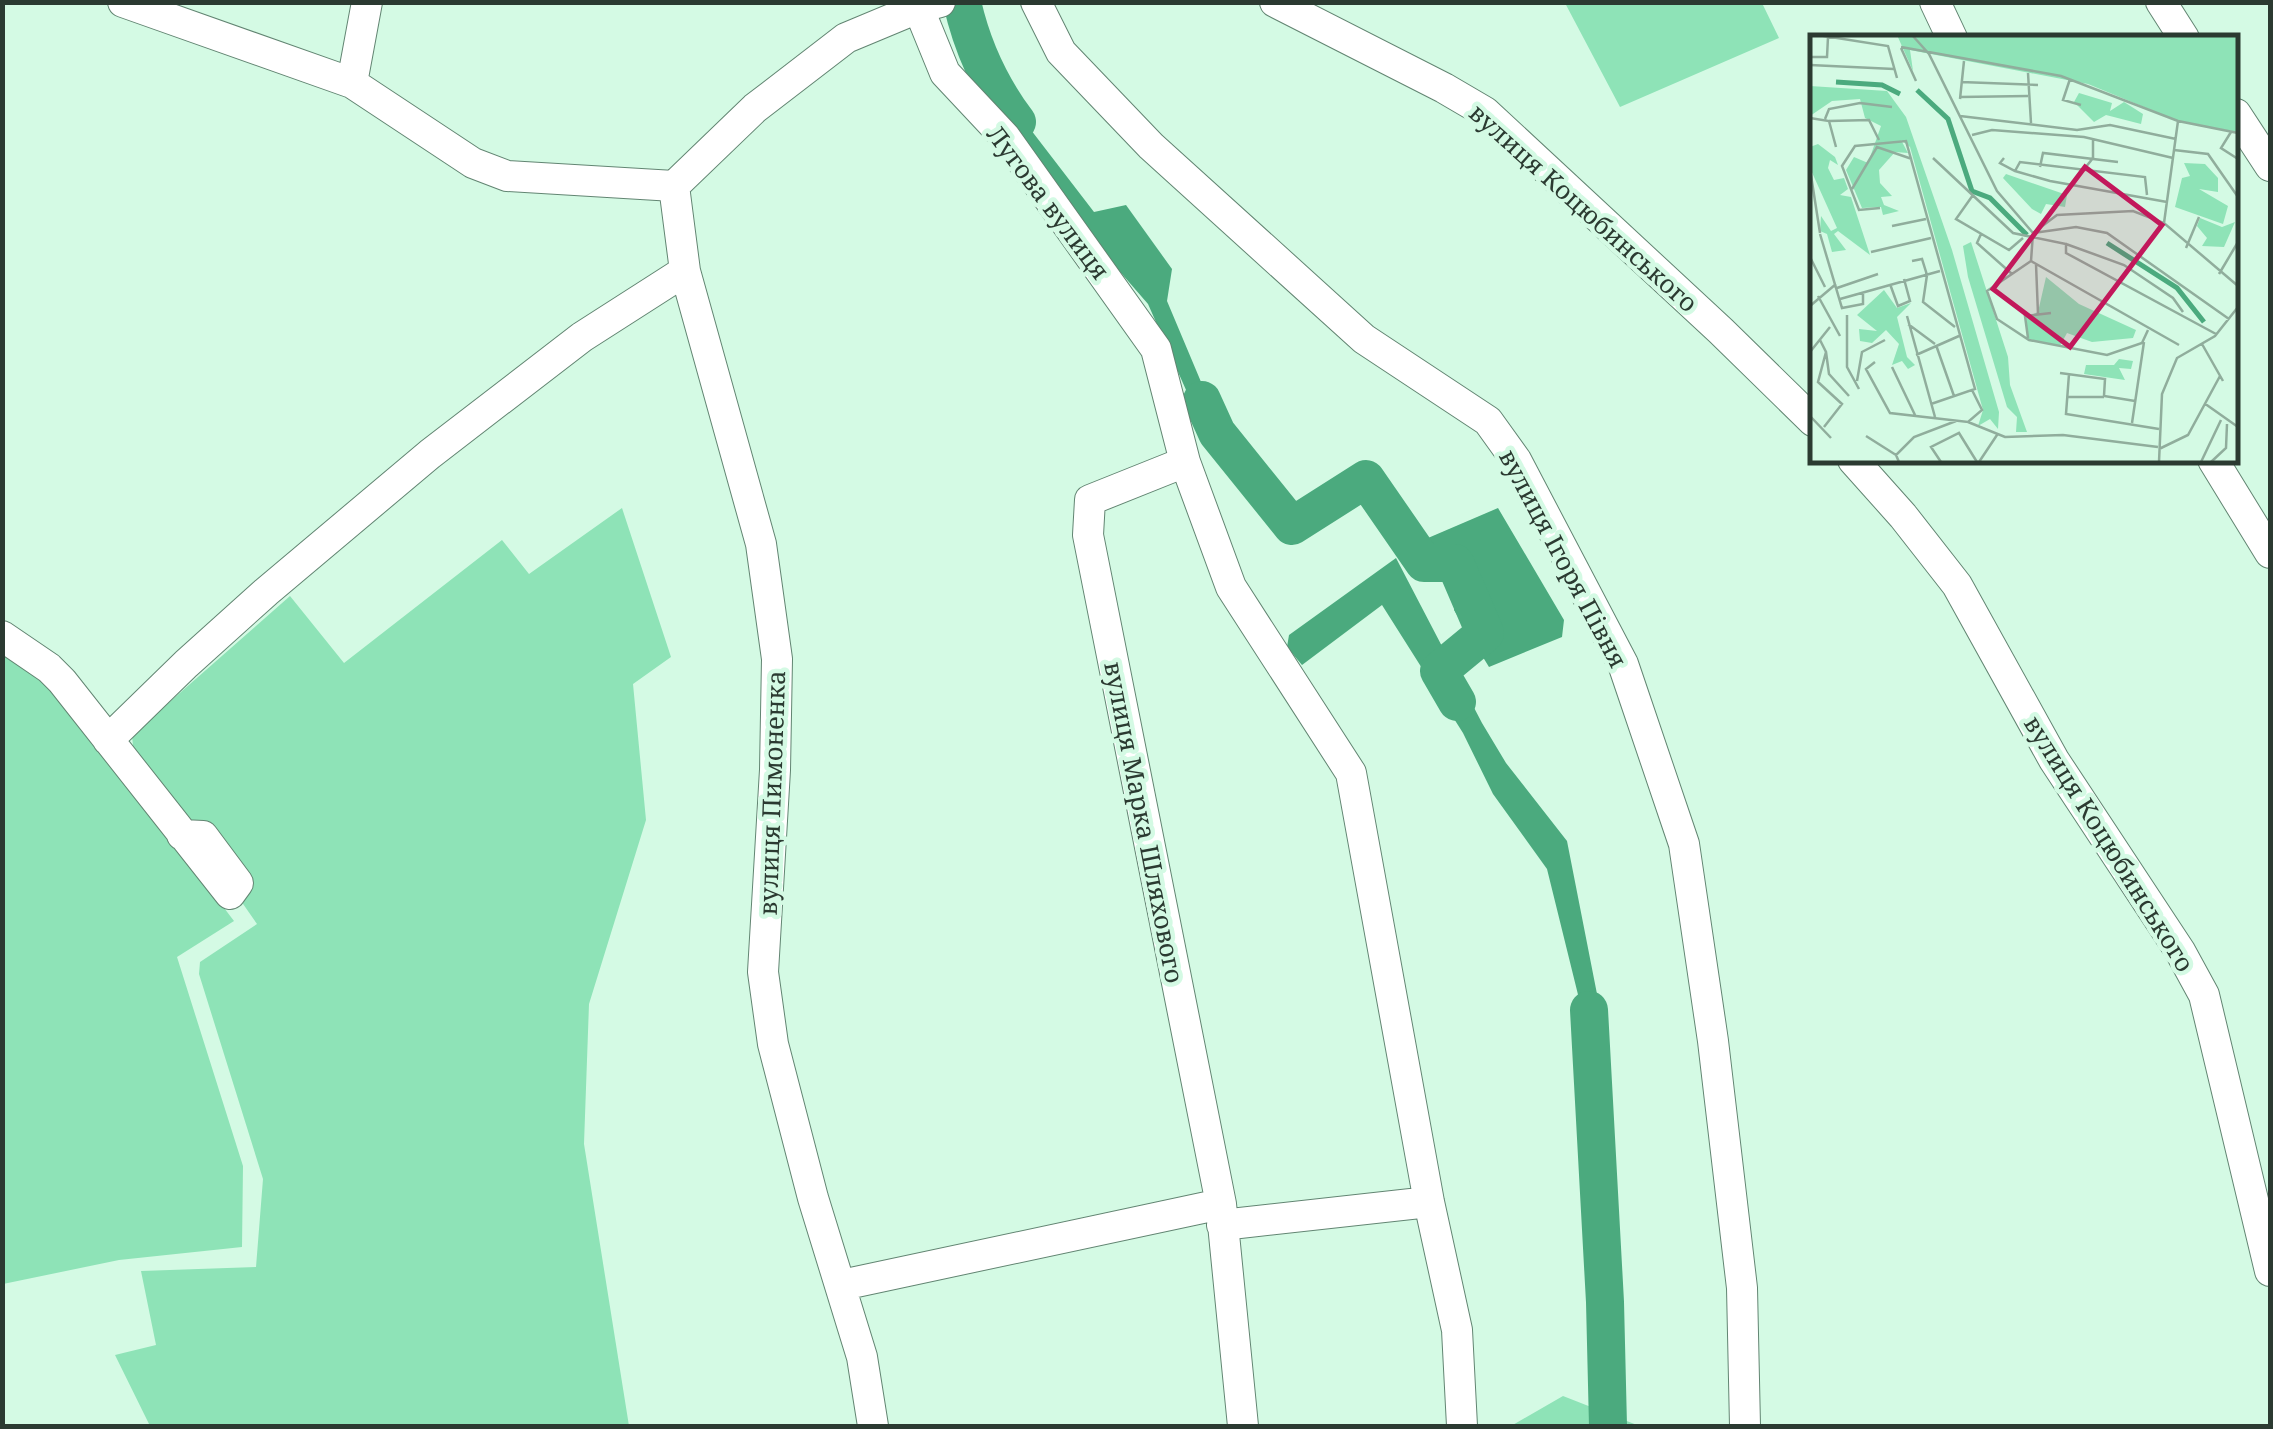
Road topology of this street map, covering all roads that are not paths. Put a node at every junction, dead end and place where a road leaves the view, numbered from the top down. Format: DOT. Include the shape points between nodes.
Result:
graph roads {
  1 [pos="123,2"];
  2 [pos="367,2"];
  3 [pos="1036,2"];
  4 [pos="1274,2"];
  5 [pos="1935,2"];
  6 [pos="2161,2"];
  7 [pos="925,5"];
  8 [pos="1951,35"];
  9 [pos="2182,35"];
  10 [pos="352,83"];
  11 [pos="2238,117"];
  12 [pos="2270,166"];
  13 [pos="674,186"];
  14 [pos="685,271"];
  15 [pos="1810,418"];
  16 [pos="1186,462"];
  17 [pos="1855,462"];
  18 [pos="2214,462"];
  19 [pos="2270,553"];
  20 [pos="2,636"];
  21 [pos="108,740"];
  22 [pos="182,835"];
  23 [pos="1429,1202"];
  24 [pos="1222,1214"];
  25 [pos="2270,1271"];
  26 [pos="842,1285"];
  27 [pos="873,1426"];
  28 [pos="1243,1426"];
  29 [pos="1462,1426"];
  30 [pos="1745,1426"];
  1 -- 10 [label="street"];
  2 -- 10 [label="street"];
  3 -- 30 [label="street, вулиця Ігоря Півня" via="1062,52 1151,146 1364,339 1488,422 1516,460 1623,664 1684,844 1742,1288"];
  4 -- 15 [label="street, вулиця Коцюбинського" via="1484,112"];
  5 -- 8 [label="street"];
  6 -- 9 [label="street"];
  7 -- 13 [label="street" via="846,38 755,108"];
  7 -- 16 [label="street, Лугова вулиця" via="945,73 1006,137 1156,349"];
  10 -- 13 [label="street" via="473,163 507,176"];
  11 -- 12 [label="street"];
  13 -- 14 [label="street, вулиця Пимоненка"];
  14 -- 21 [label="street" via="582,336 430,454 212,640"];
  14 -- 26 [label="street, вулиця Пимоненка" via="761,544 777,659 764,972 773,1044"];
  16 -- 23 [label="street" via="1231,587 1352,773"];
  16 -- 24 [label="street, вулиця Марка Шляхового" via="1090,500 1088,535"];
  17 -- 25 [label="street, вулиця Коцюбинського" via="1957,585 2054,760 2204,995"];
  18 -- 19 [label="street"];
  20 -- 21 [label="street" via="49,668"];
  21 -- 22 [label="street"];
  23 -- 24 [label="street"];
  23 -- 29 [label="street" via="1457,1330"];
  24 -- 26 [label="street"];
  24 -- 28 [label="street, вулиця Марка Шляхового"];
  26 -- 27 [label="street, вулиця Пимоненка"];
}
